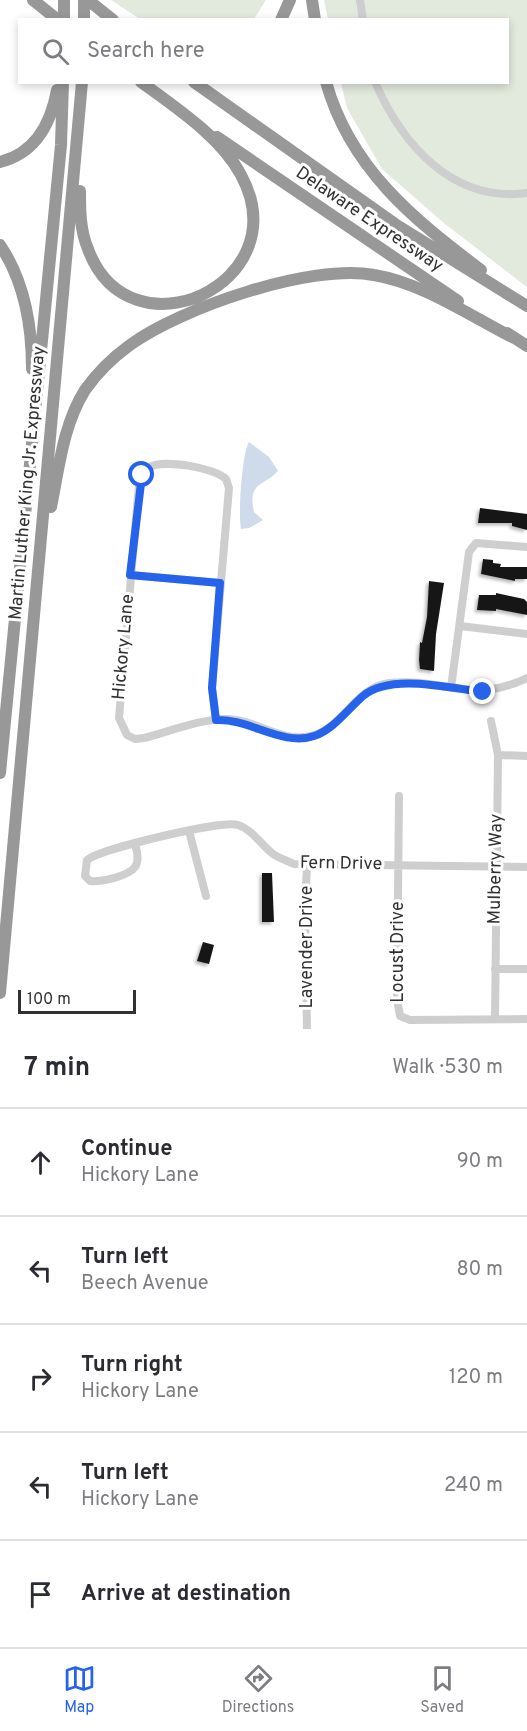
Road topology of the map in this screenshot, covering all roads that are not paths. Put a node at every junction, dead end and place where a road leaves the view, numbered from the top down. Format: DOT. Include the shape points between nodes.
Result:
graph roads {
  1 [pos="64,0"];
  2 [pos="84,0"];
  3 [pos="290,0"];
  4 [pos="312,0"];
  5 [pos="360,0"];
  6 [pos="36,2"];
  7 [pos="56,18"];
  8 [pos="63,18"];
  9 [pos="84,18"];
  10 [pos="282,18"];
  11 [pos="315,18"];
  12 [pos="363,18"];
  13 [pos="60,84"];
  14 [pos="61,84"];
  15 [pos="82,84"];
  16 [pos="144,84"];
  17 [pos="197,84"];
  18 [pos="327,84"];
  19 [pos="376,84"];
  20 [pos="194,121"];
  21 [pos="79,141"];
  22 [pos="0,162"];
  23 [pos="527,193"];
  24 [pos="0,245"];
  25 [pos="527,306"];
  26 [pos="514,338"];
  27 [pos="527,346"];
  28 [pos="32,432"];
  29 [pos="527,547"];
  30 [pos="40,561"];
  31 [pos="130,575"];
  32 [pos="220,583"];
  33 [pos="460,626"];
  34 [pos="527,634"];
  35 [pos="527,678"];
  36 [pos="451,688"];
  37 [pos="216,720"];
  38 [pos="491,721"];
  39 [pos="498,755"];
  40 [pos="527,756"];
  41 [pos="0,772"];
  42 [pos="399,796"];
  43 [pos="189,831"];
  44 [pos="135,844"];
  45 [pos="399,865"];
  46 [pos="307,866"];
  47 [pos="495,866"];
  48 [pos="527,867"];
  49 [pos="206,896"];
  50 [pos="495,969"];
  51 [pos="527,969"];
  52 [pos="0,993"];
  53 [pos="495,1018"];
  54 [pos="527,1019"];
  55 [pos="308,1029"];
  1 -- 8 [label="highway"];
  2 -- 9 [label="highway"];
  3 -- 10 [label="highway"];
  4 -- 11 [label="highway"];
  5 -- 12 [label="street"];
  6 -- 7 [label="highway"];
  13 -- 22 [label="highway" via="44,130 25,151"];
  14 -- 28 [label="highway, Martin Luther King Jr. Expressway" via="61,145"];
  15 -- 21 [label="highway, Martin Luther King Jr. Expressway"];
  16 -- 20 [label="highway"];
  17 -- 25 [label="highway" via="395,224"];
  18 -- 25 [label="highway" via="348,136 380,183 423,225"];
  19 -- 23 [label="street" via="401,132 429,163 477,188 497,194"];
  20 -- 21 [label="highway" via="241,174 251,201 253,225 247,249 230,276 210,293 183,303 137,299 114,286 97,267 81,223"];
  20 -- 26 [label="highway, Delaware Expressway"];
  21 -- 30 [label="highway, Martin Luther King Jr. Expressway"];
  24 -- 28 [label="highway" via="17,276 28,315"];
  26 -- 27 [label="highway, Delaware Expressway"];
  26 -- 30 [label="highway" via="405,284 384,276 349,272 275,285 140,338 92,380 78,402 64,442"];
  28 -- 41 [label="highway, Martin Luther King Jr. Expressway"];
  29 -- 33 [label="street" via="476,543 469,552"];
  30 -- 52 [label="highway, Martin Luther King Jr. Expressway"];
  31 -- 32 [label="street"];
  31 -- 32 [label="street, Hickory Lane" via="139,484 148,468 159,464 212,469 226,479 229,488"];
  31 -- 37 [label="street, Hickory Lane" via="120,727 135,739"];
  32 -- 37 [label="street, Hickory Lane" via="212,688"];
  33 -- 34 [label="street"];
  33 -- 36 [label="street"];
  35 -- 36 [label="street, Hickory Lane" via="483,692"];
  36 -- 37 [label="street, Hickory Lane" via="398,683 376,687 328,728 306,737 285,736 230,719"];
  38 -- 39 [label="street, Mulberry Way"];
  39 -- 40 [label="street"];
  39 -- 47 [label="street, Mulberry Way"];
  42 -- 45 [label="street, Locust Drive"];
  43 -- 44 [label="street, Fern Drive"];
  43 -- 46 [label="street, Fern Drive" via="227,823 241,825 274,855"];
  43 -- 49 [label="street"];
  44 -- 44 [label="street, Fern Drive" via="93,854 87,860 85,876 99,882 131,874 139,861"];
  45 -- 46 [label="street, Fern Drive"];
  45 -- 47 [label="street, Fern Drive"];
  45 -- 53 [label="street, Locust Drive" via="400,1016 410,1020"];
  46 -- 55 [label="street, Lavender Drive"];
  47 -- 48 [label="street, Fern Drive"];
  47 -- 50 [label="street, Mulberry Way"];
  50 -- 51 [label="street"];
  50 -- 53 [label="street, Mulberry Way"];
  53 -- 54 [label="street, Locust Drive"];
}
